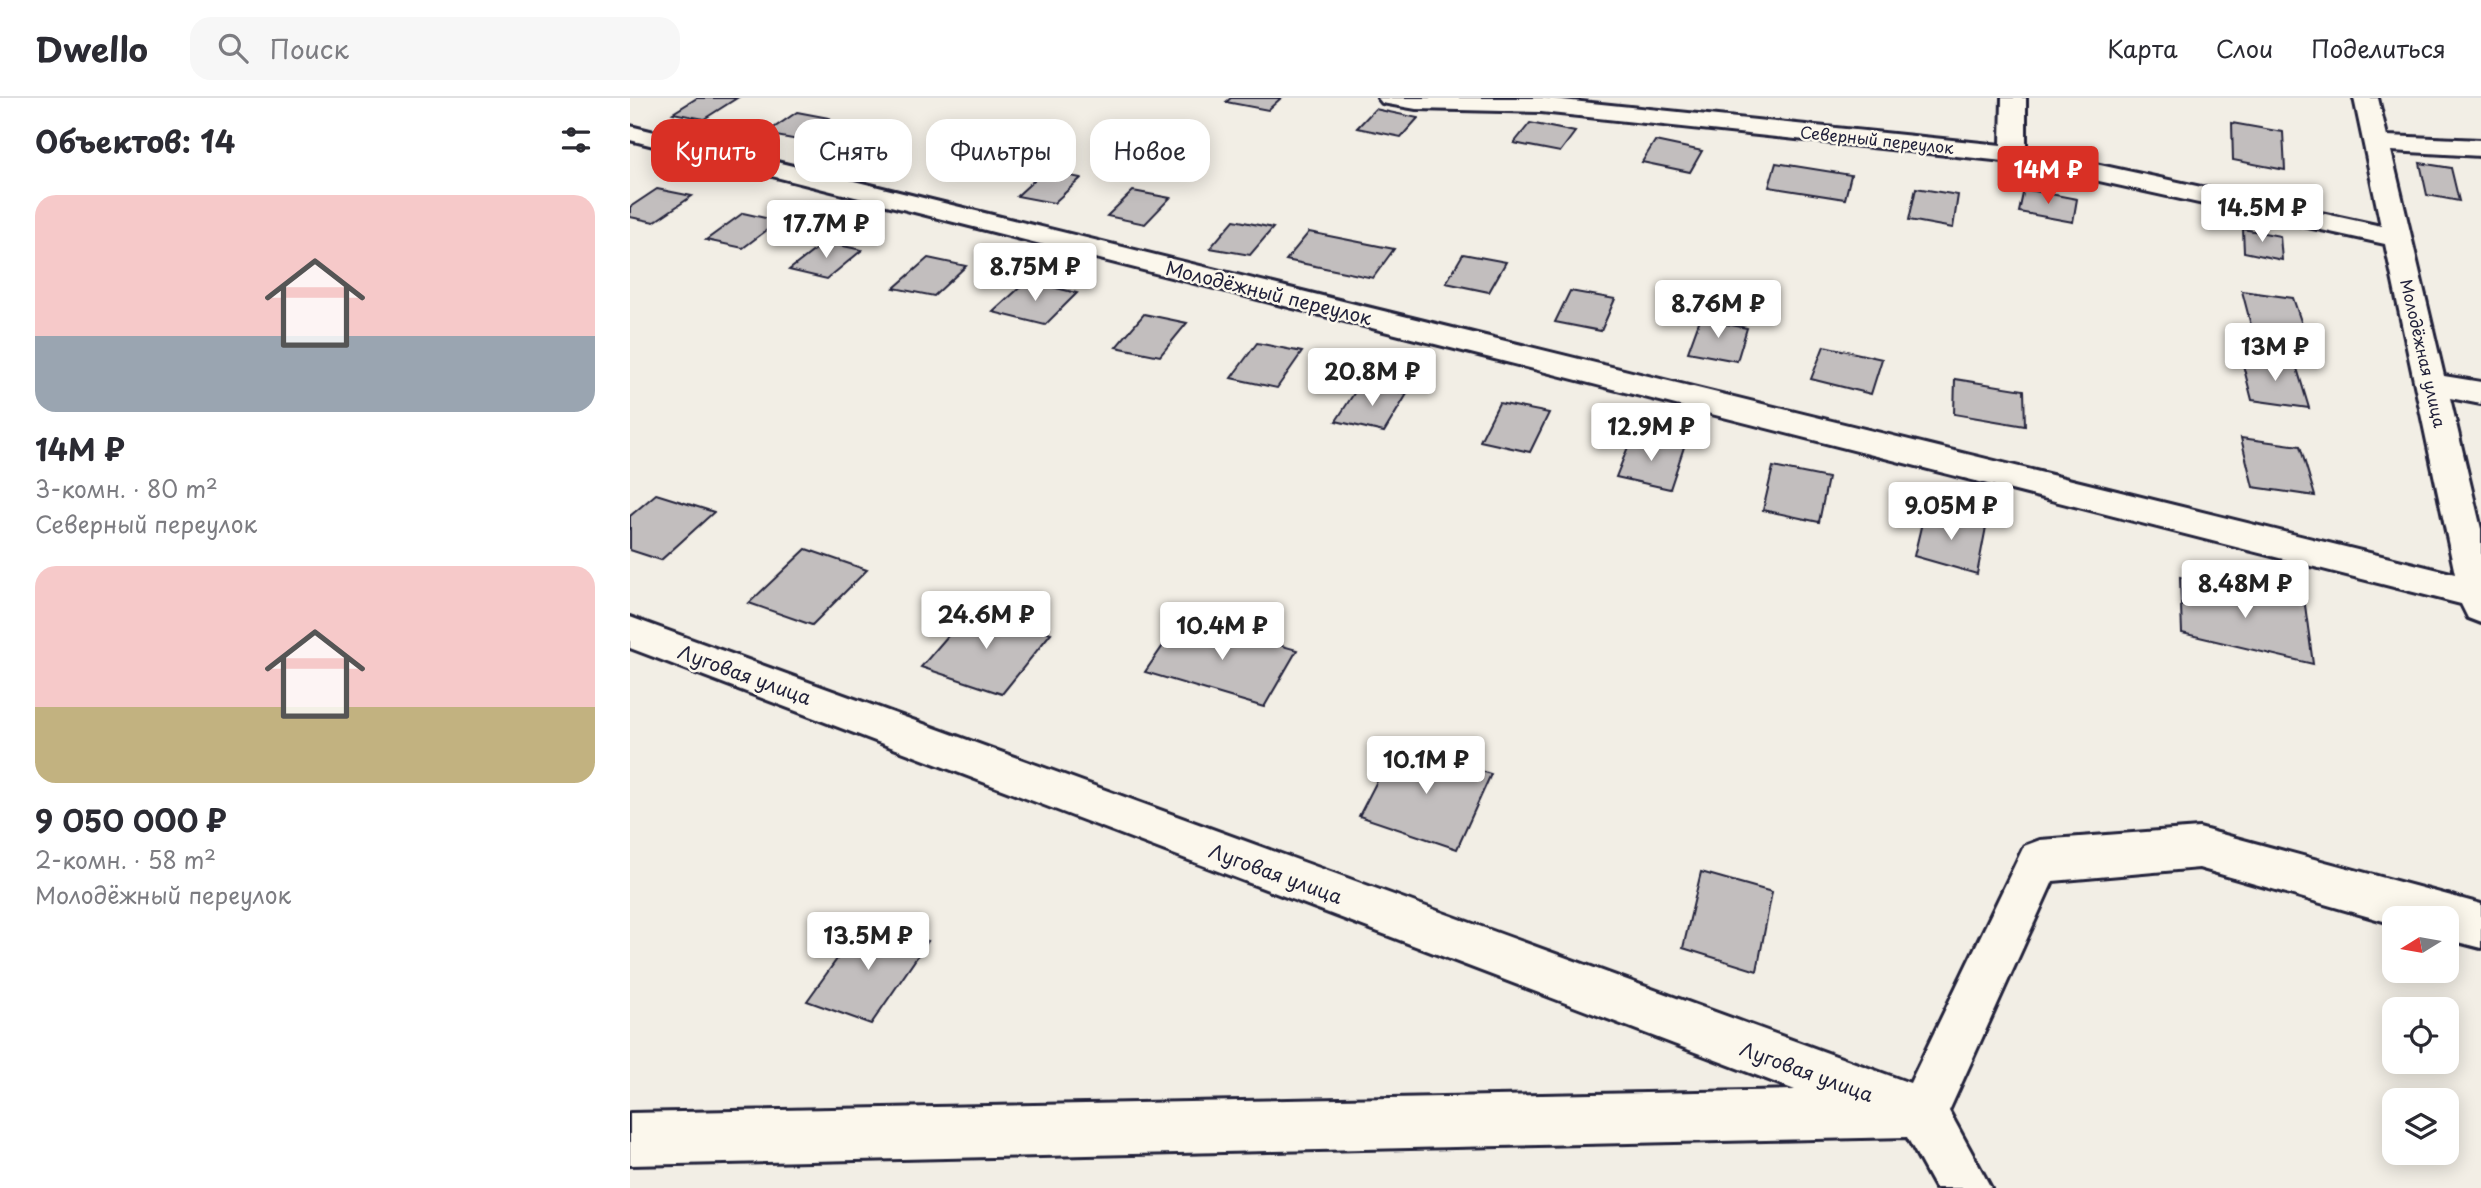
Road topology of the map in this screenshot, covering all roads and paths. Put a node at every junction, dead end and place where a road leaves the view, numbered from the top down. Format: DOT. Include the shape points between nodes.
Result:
graph roads {
  1 [pos="1391,98"];
  2 [pos="2014,98"];
  3 [pos="2366,98"];
  4 [pos="630,133"];
  5 [pos="2376,143"];
  6 [pos="2481,148"];
  7 [pos="2013,153"];
  8 [pos="2398,238"];
  9 [pos="2431,384"];
  10 [pos="2481,393"];
  11 [pos="2475,557"];
  12 [pos="2479,601"];
  13 [pos="630,632"];
  14 [pos="2481,926"];
  15 [pos="1922,1113"];
  16 [pos="630,1139"];
  17 [pos="1964,1188"];
  1 -- 7 [label="street, Северный переулок" via="1541,105"];
  2 -- 7 [label="street"];
  3 -- 5 [label="street, Молодёжная улица"];
  4 -- 12 [label="street, Молодёжный переулок"];
  5 -- 6 [label="street"];
  5 -- 8 [label="street, Молодёжная улица"];
  7 -- 8 [label="street, Северный переулок"];
  8 -- 9 [label="street, Молодёжная улица"];
  9 -- 10 [label="street"];
  9 -- 11 [label="street, Молодёжная улица"];
  11 -- 12 [label="street, Молодёжная улица"];
  13 -- 15 [label="street, Луговая улица"];
  14 -- 15 [label="street" via="2199,848 2040,861"];
  15 -- 16 [label="street, Луговая улица"];
  15 -- 17 [label="street"];
}
